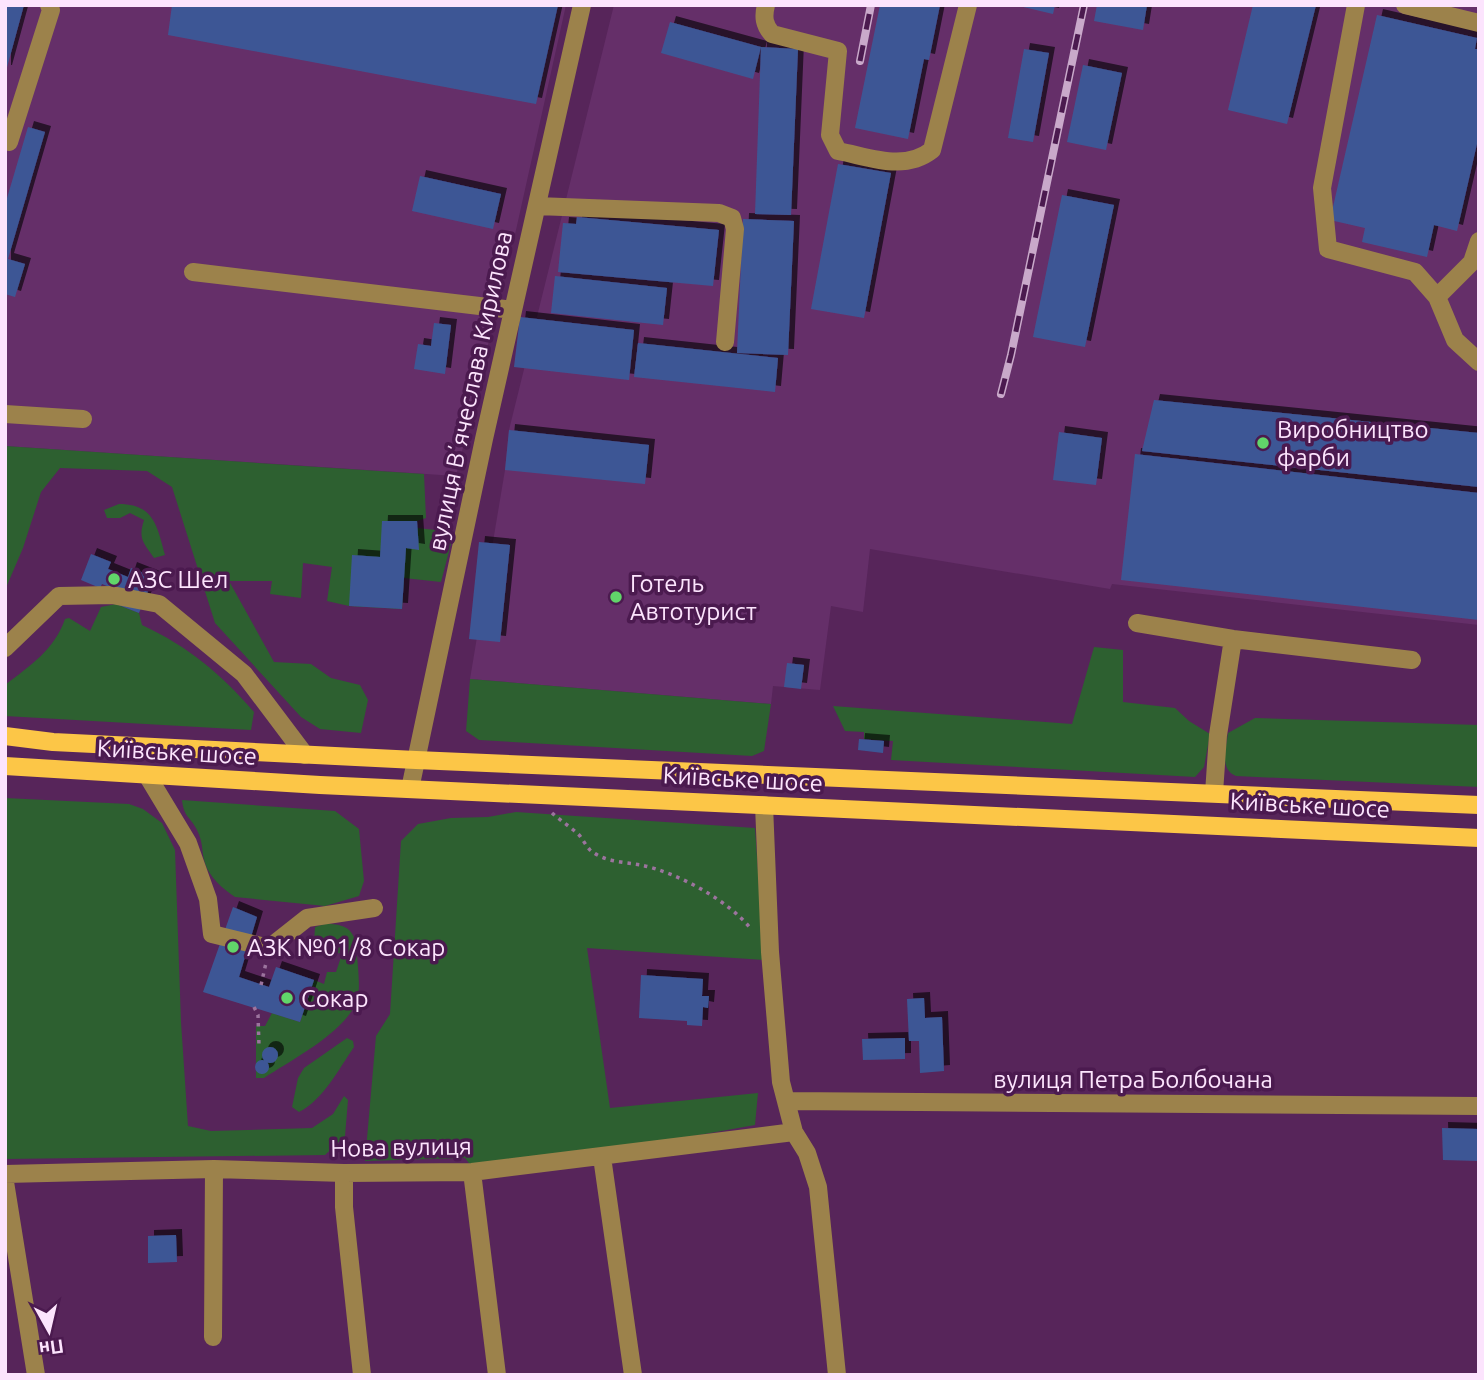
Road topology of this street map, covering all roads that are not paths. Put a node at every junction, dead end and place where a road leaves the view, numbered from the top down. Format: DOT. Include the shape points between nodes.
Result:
graph roads {
  1 [pos="49,5"];
  2 [pos="582,5"];
  3 [pos="766,5"];
  4 [pos="968,5"];
  5 [pos="1356,5"];
  6 [pos="1405,5"];
  7 [pos="1479,23"];
  8 [pos="9,142"];
  9 [pos="537,206"];
  10 [pos="1479,241"];
  11 [pos="193,272"];
  12 [pos="1437,297"];
  13 [pos="513,310"];
  14 [pos="726,342"];
  15 [pos="1479,362"];
  16 [pos="5,414"];
  17 [pos="82,419"];
  18 [pos="1137,623"];
  19 [pos="1233,639"];
  20 [pos="5,648"];
  21 [pos="1412,660"];
  22 [pos="5,736"];
  23 [pos="305,755"];
  24 [pos="416,760"];
  25 [pos="5,765"];
  26 [pos="147,775"];
  27 [pos="410,789"];
  28 [pos="1214,793"];
  29 [pos="764,805"];
  30 [pos="1479,805"];
  31 [pos="1479,838"];
  32 [pos="374,908"];
  33 [pos="787,1101"];
  34 [pos="1479,1106"];
  35 [pos="794,1132"];
  36 [pos="602,1157"];
  37 [pos="214,1170"];
  38 [pos="472,1172"];
  39 [pos="344,1173"];
  40 [pos="5,1174"];
  41 [pos="5,1182"];
  42 [pos="213,1337"];
  43 [pos="36,1375"];
  44 [pos="362,1375"];
  45 [pos="497,1375"];
  46 [pos="633,1375"];
  47 [pos="837,1375"];
  1 -- 8 [label="street"];
  2 -- 9 [label="street, вулиця Вʼячеслава Кирилова"];
  3 -- 4 [label="street" via="765,26 772,34 838,51 830,135 838,151 900,163 920,160 932,150"];
  5 -- 12 [label="street" via="1322,188 1328,249 1415,272"];
  6 -- 7 [label="street"];
  9 -- 13 [label="street, вулиця Вʼячеслава Кирилова"];
  9 -- 14 [label="street" via="719,213 732,218 735,229"];
  10 -- 12 [label="street" via="1472,262"];
  11 -- 13 [label="street"];
  12 -- 15 [label="street" via="1455,340"];
  13 -- 24 [label="street, вулиця Вʼячеслава Кирилова"];
  16 -- 17 [label="street"];
  18 -- 19 [label="street"];
  19 -- 21 [label="street"];
  19 -- 28 [label="street"];
  20 -- 23 [label="street" via="59,596 112,595 159,604 244,674"];
  22 -- 23 [label="main road"];
  23 -- 24 [label="main road"];
  24 -- 27 [label="street, вулиця Вʼячеслава Кирилова"];
  24 -- 28 [label="main road"];
  25 -- 26 [label="main road, Київське шосе"];
  26 -- 27 [label="main road, Київське шосе"];
  26 -- 32 [label="street" via="188,844 208,899 212,934 269,948 307,918"];
  27 -- 29 [label="main road, Київське шосе"];
  28 -- 30 [label="main road"];
  29 -- 31 [label="main road, Київське шосе"];
  29 -- 33 [label="street" via="770,952 781,1082"];
  33 -- 34 [label="street, вулиця Петра Болбочана"];
  33 -- 35 [label="street"];
  35 -- 36 [label="street, Нова вулиця"];
  35 -- 47 [label="street" via="807,1153 818,1187"];
  36 -- 38 [label="street, Нова вулиця"];
  36 -- 46 [label="street"];
  37 -- 39 [label="street, Нова вулиця"];
  37 -- 40 [label="street, Нова вулиця"];
  37 -- 42 [label="street"];
  38 -- 39 [label="street, Нова вулиця"];
  38 -- 45 [label="street"];
  39 -- 44 [label="street"];
  41 -- 43 [label="street"];
}
